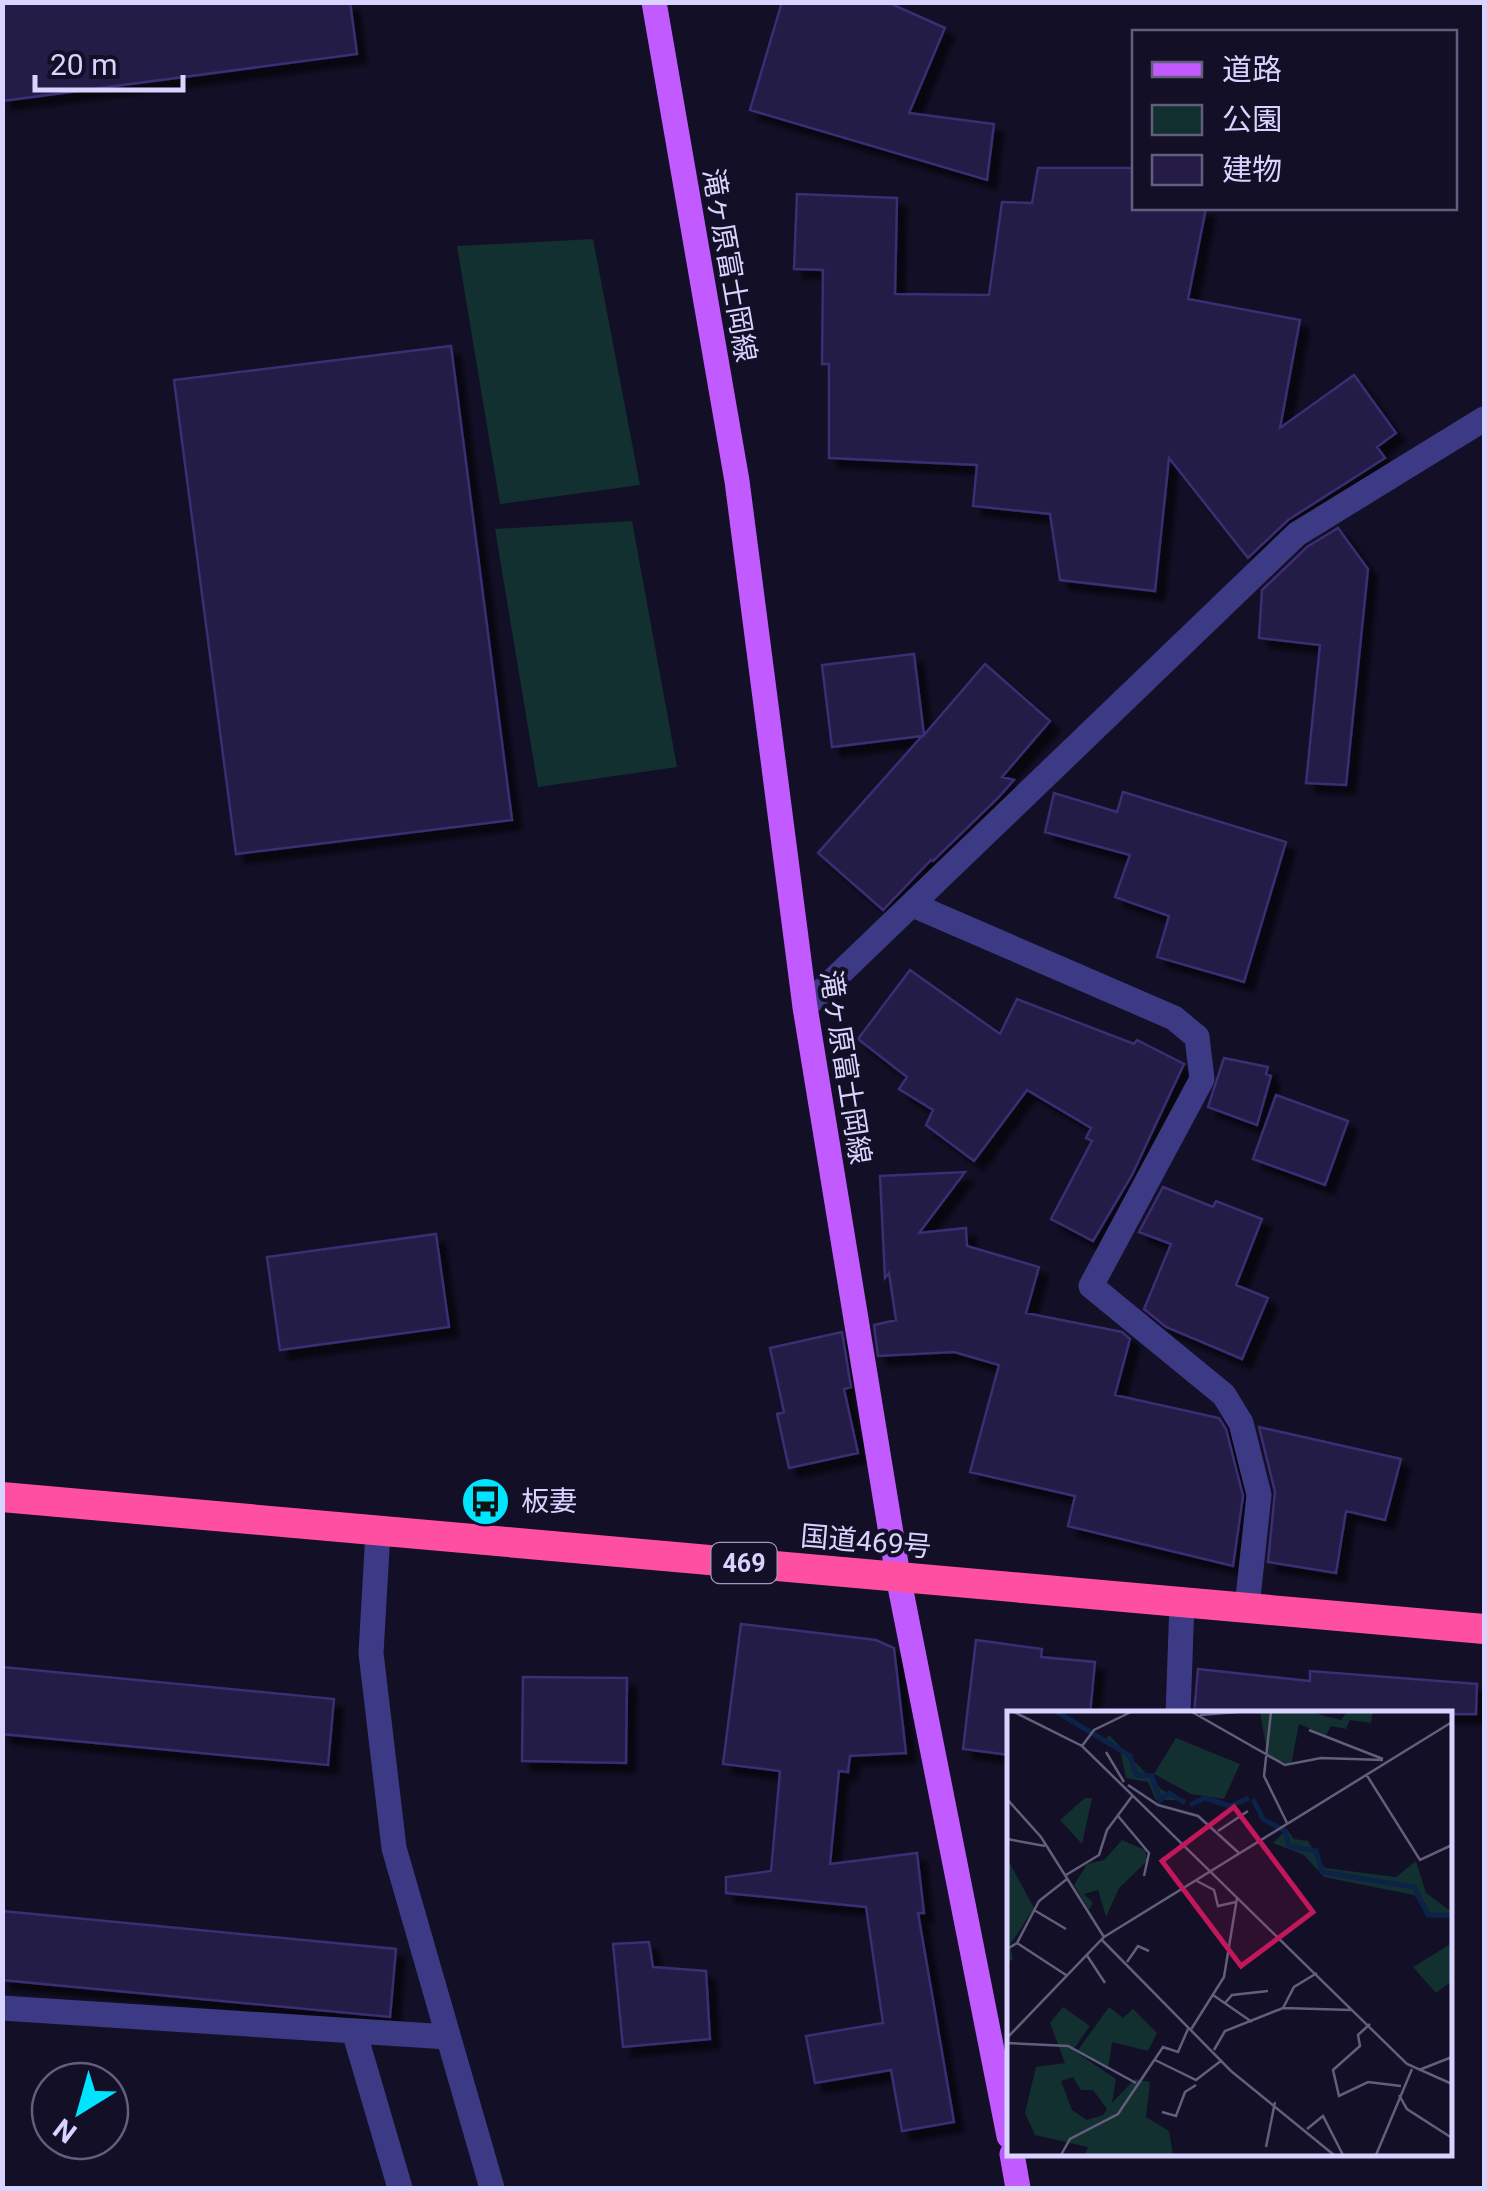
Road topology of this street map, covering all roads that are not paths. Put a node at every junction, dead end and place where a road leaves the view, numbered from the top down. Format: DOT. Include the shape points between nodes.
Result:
graph roads {
  1 [pos="654,2"];
  2 [pos="1484,420"];
  3 [pos="913,905"];
  4 [pos="805,1007"];
  5 [pos="2,1497"];
  6 [pos="378,1532"];
  7 [pos="898,1576"];
  8 [pos="1182,1602"];
  9 [pos="1247,1607"];
  10 [pos="1484,1629"];
  11 [pos="1178,1711"];
  12 [pos="2,2008"];
  13 [pos="354,2030"];
  14 [pos="448,2037"];
  15 [pos="1007,2121"];
  16 [pos="1012,2156"];
  17 [pos="400,2188"];
  18 [pos="492,2188"];
  19 [pos="1018,2188"];
  1 -- 4 [label="main road, 滝ヶ原富士岡線" via="737,481"];
  2 -- 3 [label="street" via="1297,534"];
  3 -- 4 [label="street"];
  3 -- 9 [label="street" via="1174,1018 1197,1037 1202,1079 1091,1286 1224,1395 1241,1422 1259,1495"];
  4 -- 7 [label="main road, 滝ヶ原富士岡線"];
  5 -- 6 [label="highway, 国道469号 / 469"];
  6 -- 7 [label="highway, 国道469号 / 469"];
  6 -- 14 [label="street" via="371,1653 394,1848"];
  7 -- 8 [label="highway, 国道469号 / 469"];
  7 -- 15 [label="main road, 滝ヶ原富士岡線"];
  8 -- 9 [label="highway, 国道469号 / 469"];
  8 -- 11 [label="street"];
  9 -- 10 [label="highway, 国道469号 / 469"];
  12 -- 13 [label="street"];
  13 -- 14 [label="street"];
  13 -- 17 [label="street"];
  14 -- 18 [label="street"];
  16 -- 19 [label="main road"];
}
